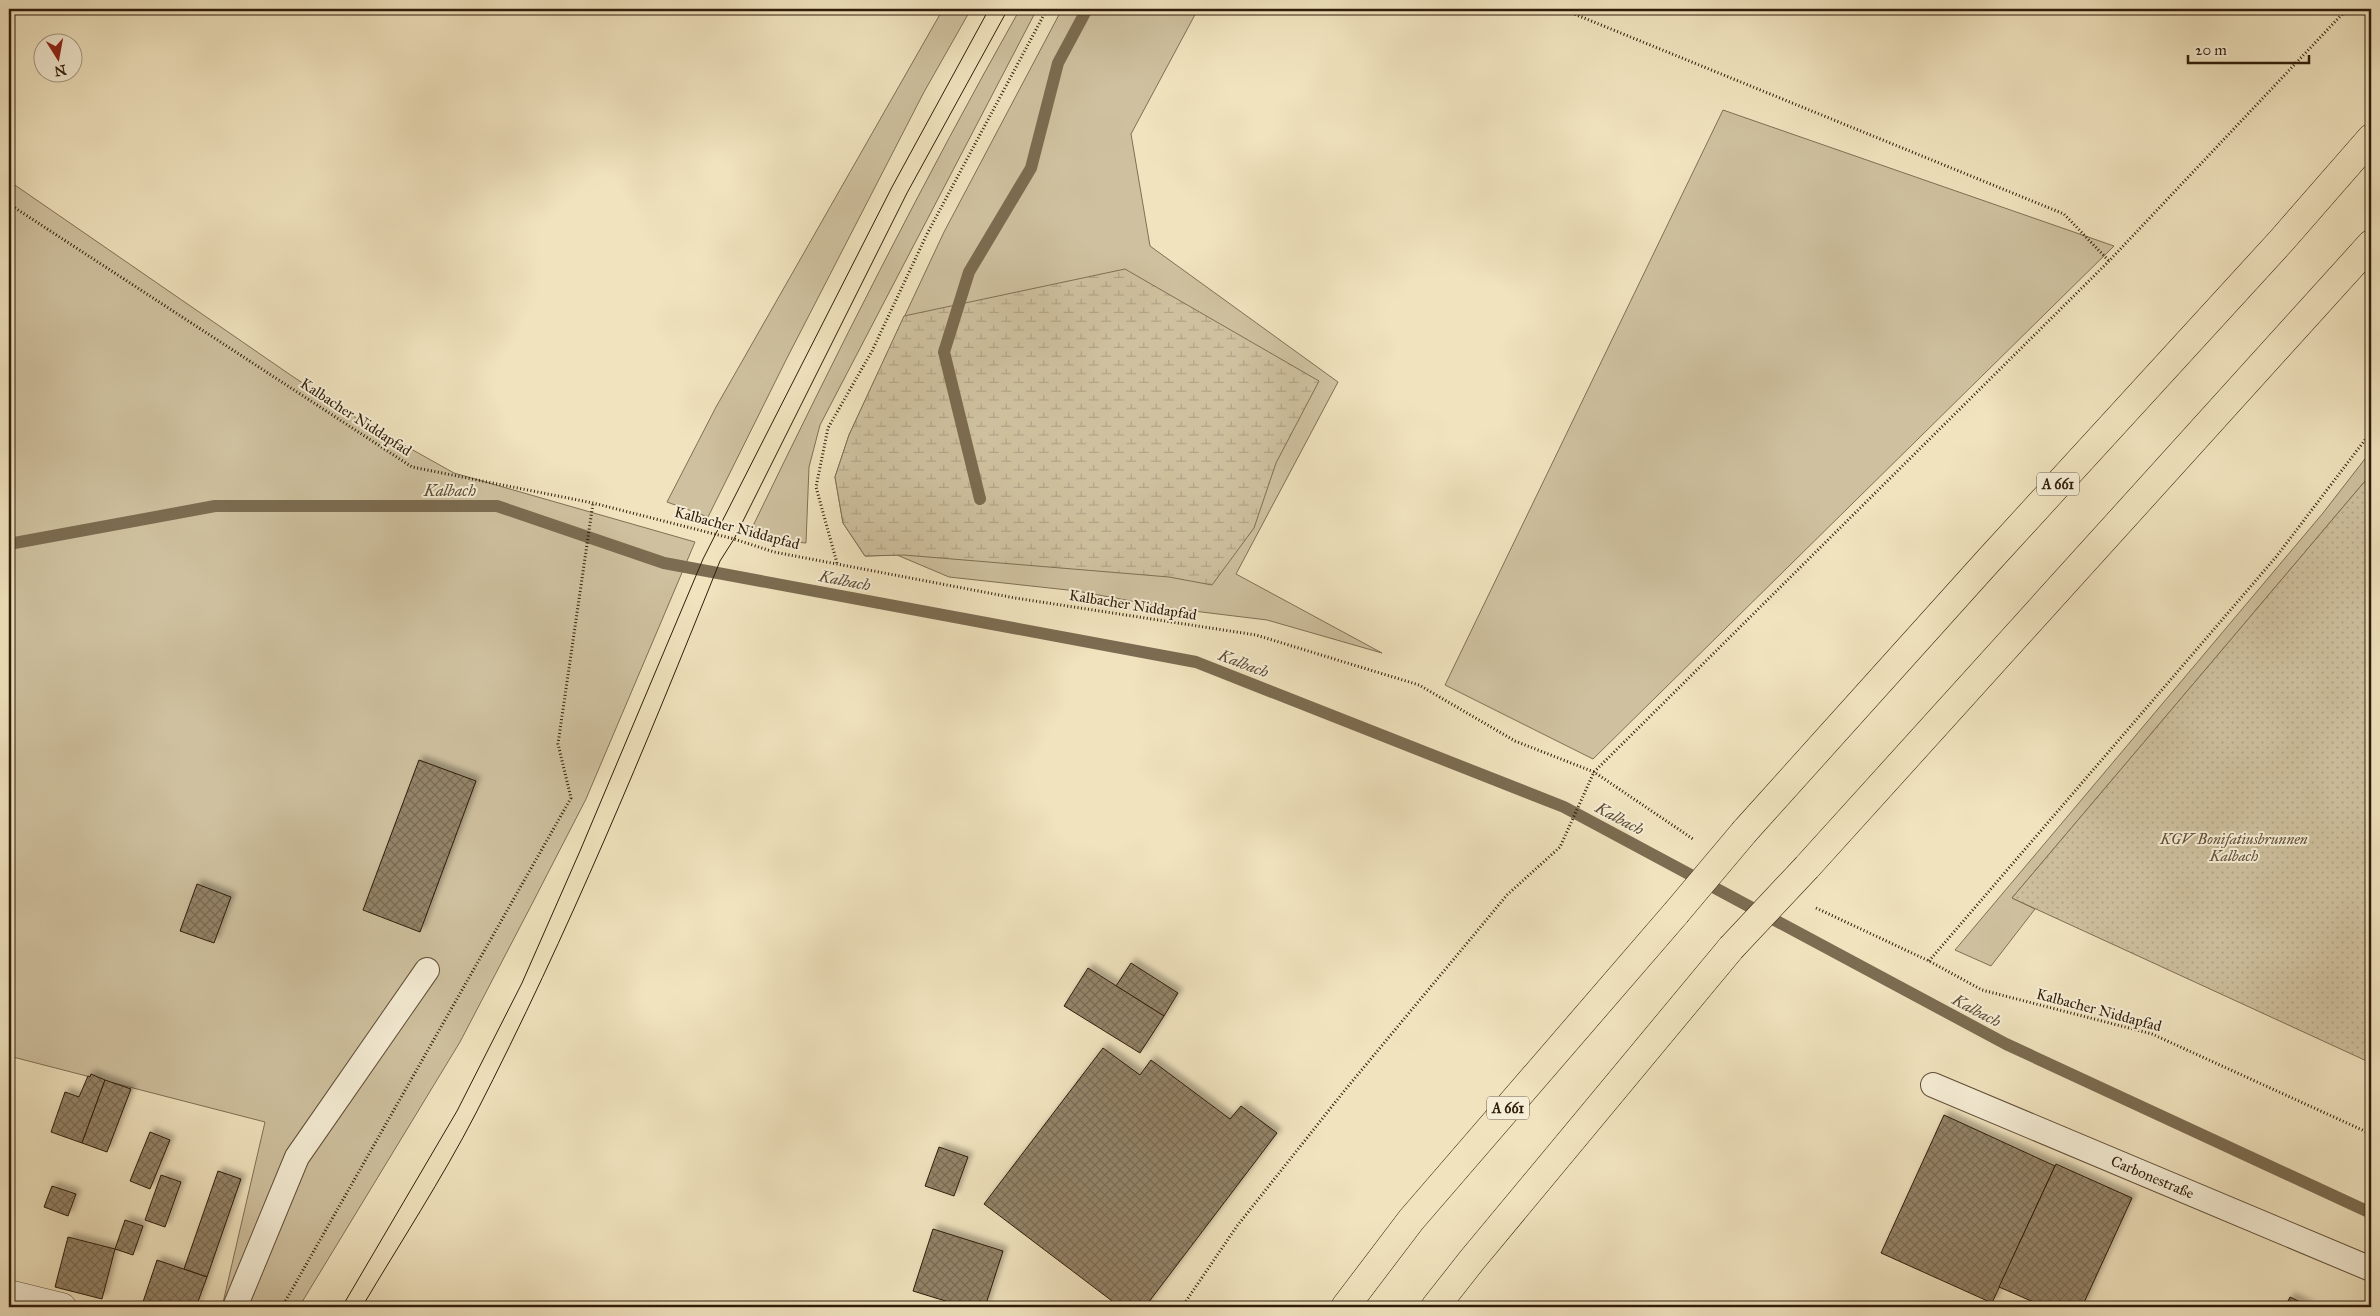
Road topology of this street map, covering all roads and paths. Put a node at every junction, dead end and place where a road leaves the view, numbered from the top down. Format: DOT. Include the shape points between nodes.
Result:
graph roads {
  1 [pos="1047,9"];
  2 [pos="1562,9"];
  3 [pos="2348,9"];
  4 [pos="2371,138"];
  5 [pos="9,204"];
  6 [pos="2371,244"];
  7 [pos="2108,261"];
  8 [pos="2371,432"];
  9 [pos="593,502"];
  10 [pos="837,563"];
  11 [pos="1515,741"];
  12 [pos="427,970"];
  13 [pos="1933,1084"];
  14 [pos="2371,1134"];
  15 [pos="2371,1269"];
  16 [pos="9,1294"];
  17 [pos="62,1307"];
  18 [pos="236,1307"];
  19 [pos="282,1307"];
  20 [pos="1182,1307"];
  21 [pos="1345,1307"];
  22 [pos="1435,1307"];
  1 -- 10 [label="path" via="927,234 872,351 828,428 816,487"];
  2 -- 7 [label="path" via="2064,214"];
  3 -- 7 [label="path"];
  4 -- 21 [label="highway, A 661, bridge" via="2276,247 1745,831 1411,1220"];
  5 -- 9 [label="path, Kalbacher Niddapfad" via="412,467"];
  6 -- 22 [label="highway, bridge" via="1732,948"];
  7 -- 20 [label="path" via="1594,772 1560,847 1507,895 1345,1090 1237,1226"];
  8 -- 14 [label="path, Kalbacher Niddapfad" via="2276,557 1929,961 1982,990 2152,1034"];
  9 -- 10 [label="path, Kalbacher Niddapfad" via="774,552"];
  9 -- 19 [label="path" via="558,744 571,798"];
  10 -- 11 [label="path, Kalbacher Niddapfad" via="1015,598 1256,635 1419,685"];
  12 -- 18 [label="lane" via="297,1157"];
  13 -- 15 [label="lane, Carbonestraße"];
  16 -- 17 [label="street"];
}
